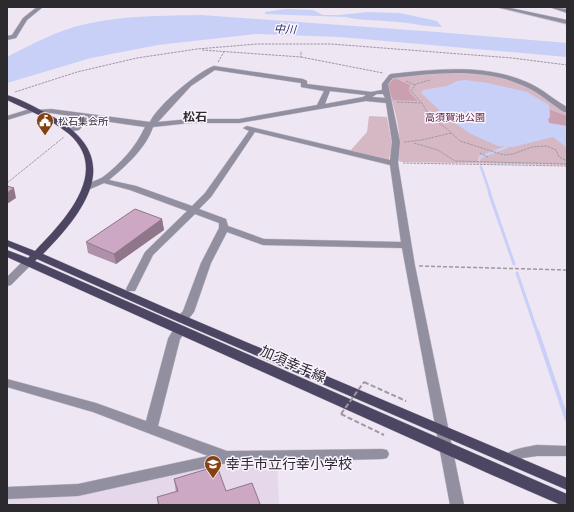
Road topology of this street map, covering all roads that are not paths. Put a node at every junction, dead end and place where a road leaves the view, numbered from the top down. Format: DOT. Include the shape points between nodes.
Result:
graph roads {
  1 [pos="40,7"];
  2 [pos="499,7"];
  3 [pos="554,7"];
  4 [pos="567,11"];
  5 [pos="567,22"];
  6 [pos="7,38"];
  7 [pos="328,89"];
  8 [pos="386,92"];
  9 [pos="10,95"];
  10 [pos="370,96"];
  11 [pos="389,101"];
  12 [pos="320,107"];
  13 [pos="567,110"];
  14 [pos="35,111"];
  15 [pos="89,116"];
  16 [pos="7,118"];
  17 [pos="233,121"];
  18 [pos="150,125"];
  19 [pos="253,130"];
  20 [pos="69,132"];
  21 [pos="394,163"];
  22 [pos="104,181"];
  23 [pos="88,187"];
  24 [pos="192,210"];
  25 [pos="224,228"];
  26 [pos="7,243"];
  27 [pos="407,244"];
  28 [pos="7,253"];
  29 [pos="32,259"];
  30 [pos="7,283"];
  31 [pos="131,289"];
  32 [pos="181,324"];
  33 [pos="7,383"];
  34 [pos="151,428"];
  35 [pos="443,429"];
  36 [pos="447,450"];
  37 [pos="567,451"];
  38 [pos="382,454"];
  39 [pos="227,457"];
  40 [pos="509,458"];
  41 [pos="567,484"];
  42 [pos="7,493"];
  43 [pos="567,501"];
  44 [pos="457,505"];
  1 -- 6 [label="street" via="25,19 14,37"];
  2 -- 5 [label="street"];
  3 -- 4 [label="street"];
  7 -- 10 [label="street"];
  7 -- 12 [label="street"];
  7 -- 18 [label="street" via="303,86 303,81 214,68 184,88"];
  8 -- 10 [label="street" via="375,92"];
  8 -- 11 [label="street"];
  8 -- 13 [label="street" via="385,84 391,76 444,70 488,74 528,85"];
  9 -- 14 [label="main road"];
  10 -- 11 [label="street"];
  10 -- 12 [label="street"];
  11 -- 21 [label="street" via="396,142"];
  12 -- 17 [label="street"];
  14 -- 15 [label="street"];
  14 -- 16 [label="street"];
  14 -- 20 [label="main road"];
  15 -- 18 [label="street"];
  15 -- 20 [label="street"];
  17 -- 18 [label="street"];
  17 -- 19 [label="street"];
  18 -- 22 [label="street" via="138,146"];
  19 -- 21 [label="street"];
  19 -- 24 [label="street" via="208,195"];
  20 -- 23 [label="main road" via="81,143 89,160"];
  21 -- 27 [label="street"];
  22 -- 23 [label="street"];
  22 -- 24 [label="street" via="133,188"];
  23 -- 29 [label="main road" via="70,220"];
  24 -- 25 [label="street" via="223,221"];
  24 -- 31 [label="street" via="149,254"];
  25 -- 27 [label="street" via="263,242"];
  25 -- 32 [label="street" via="206,263"];
  26 -- 29 [label="main road, 加須幸手線"];
  27 -- 35 [label="street" via="416,303"];
  28 -- 29 [label="main road, 加須幸手線"];
  29 -- 30 [label="street"];
  29 -- 32 [label="main road, 加須幸手線"];
  32 -- 34 [label="street" via="174,339"];
  32 -- 35 [label="main road, 加須幸手線"];
  32 -- 36 [label="main road, 加須幸手線"];
  33 -- 34 [label="street" via="96,408"];
  34 -- 39 [label="street"];
  35 -- 36 [label="street"];
  35 -- 40 [label="main road, 加須幸手線"];
  36 -- 43 [label="main road, 加須幸手線"];
  36 -- 44 [label="street"];
  37 -- 40 [label="street" via="533,451"];
  38 -- 39 [label="street"];
  39 -- 42 [label="street" via="78,490"];
  40 -- 41 [label="main road, 加須幸手線"];
}
